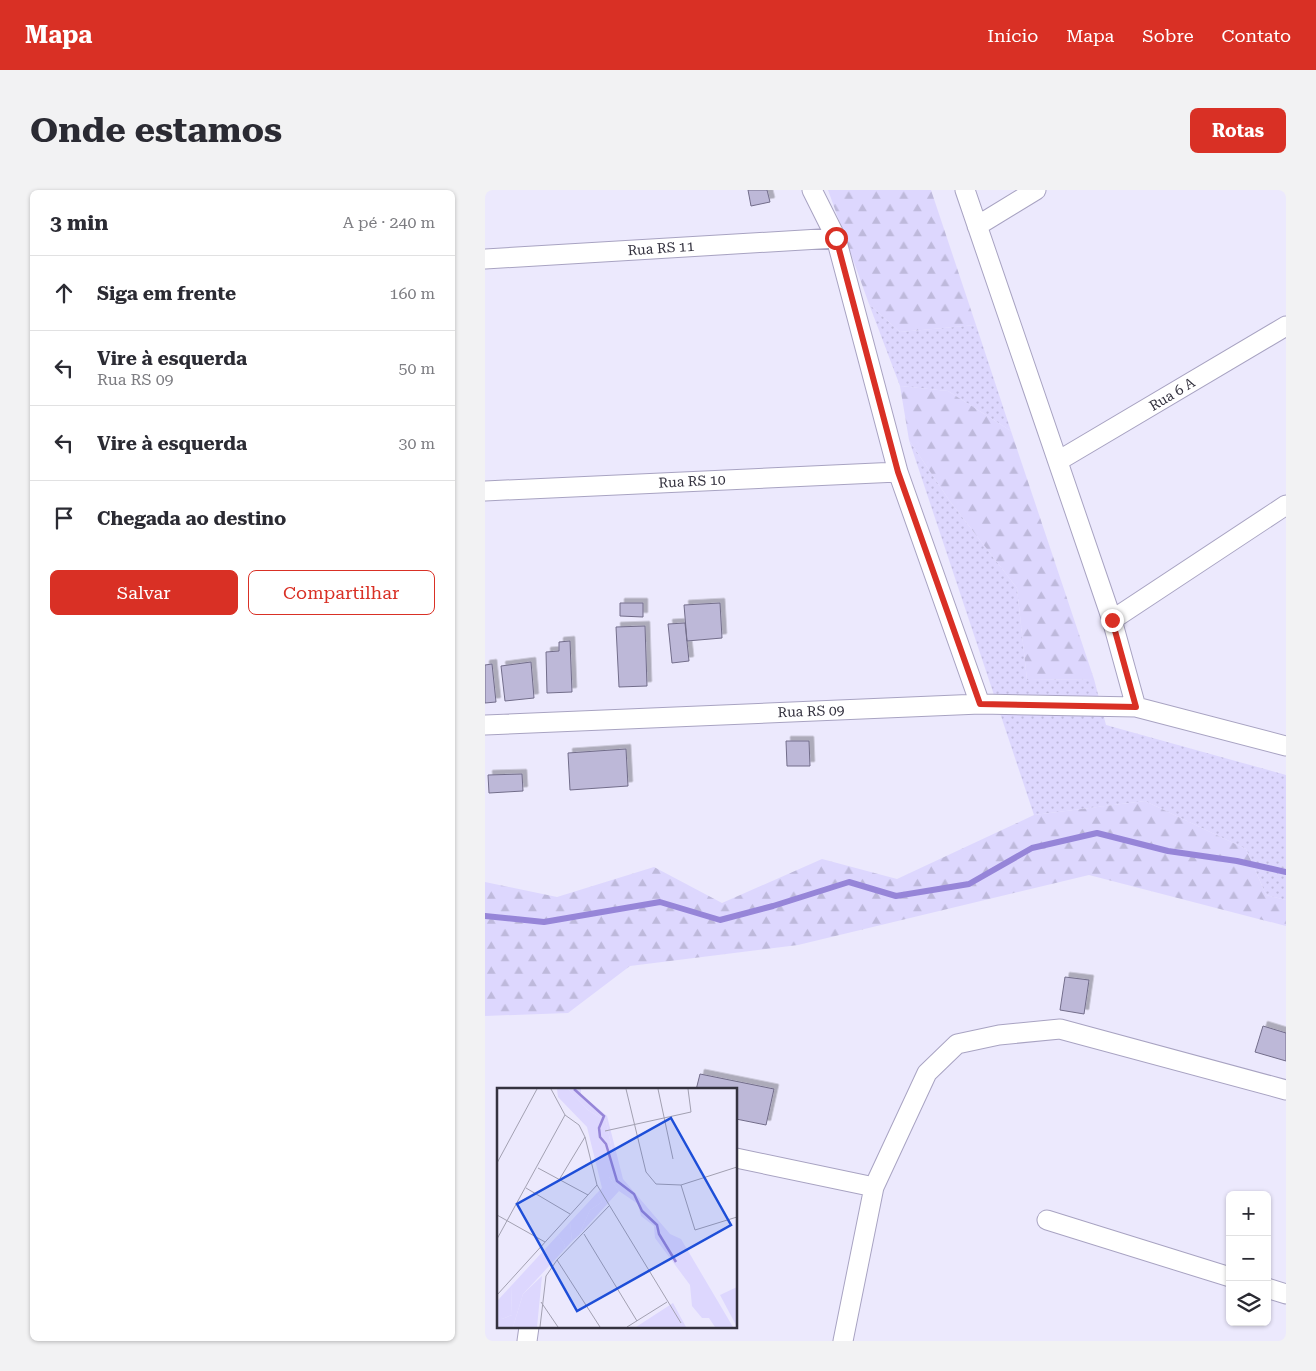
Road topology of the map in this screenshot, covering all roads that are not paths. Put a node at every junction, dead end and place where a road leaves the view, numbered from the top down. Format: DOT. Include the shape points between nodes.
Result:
graph roads {
  1 [pos="812,190"];
  2 [pos="965,190"];
  3 [pos="1036,190"];
  4 [pos="977,226"];
  5 [pos="836,238"];
  6 [pos="485,259"];
  7 [pos="1286,326"];
  8 [pos="1058,461"];
  9 [pos="898,472"];
  10 [pos="485,490"];
  11 [pos="1286,505"];
  12 [pos="1112,620"];
  13 [pos="980,704"];
  14 [pos="1136,707"];
  15 [pos="485,725"];
  16 [pos="1286,746"];
  17 [pos="1286,1090"];
  18 [pos="737,1158"];
  19 [pos="874,1187"];
  20 [pos="1047,1220"];
  21 [pos="1226,1276"];
  22 [pos="1271,1289"];
  23 [pos="1286,1294"];
  24 [pos="529,1328"];
  25 [pos="527,1341"];
  26 [pos="843,1341"];
  1 -- 5 [label="street"];
  2 -- 4 [label="street"];
  3 -- 4 [label="street"];
  4 -- 8 [label="street"];
  5 -- 6 [label="street, Rua RS 11"];
  5 -- 9 [label="street"];
  7 -- 8 [label="street, Rua 6 A"];
  8 -- 12 [label="street"];
  9 -- 10 [label="street, Rua RS 10"];
  9 -- 13 [label="street"];
  11 -- 12 [label="street"];
  12 -- 14 [label="street"];
  13 -- 14 [label="street, Rua RS 09"];
  13 -- 15 [label="street, Rua RS 09"];
  14 -- 16 [label="street, Rua RS 09"];
  17 -- 19 [label="street" via="1060,1029 999,1035 957,1044 927,1073"];
  18 -- 19 [label="street"];
  19 -- 26 [label="street"];
  20 -- 21 [label="street"];
  22 -- 23 [label="street"];
  24 -- 25 [label="street"];
}
